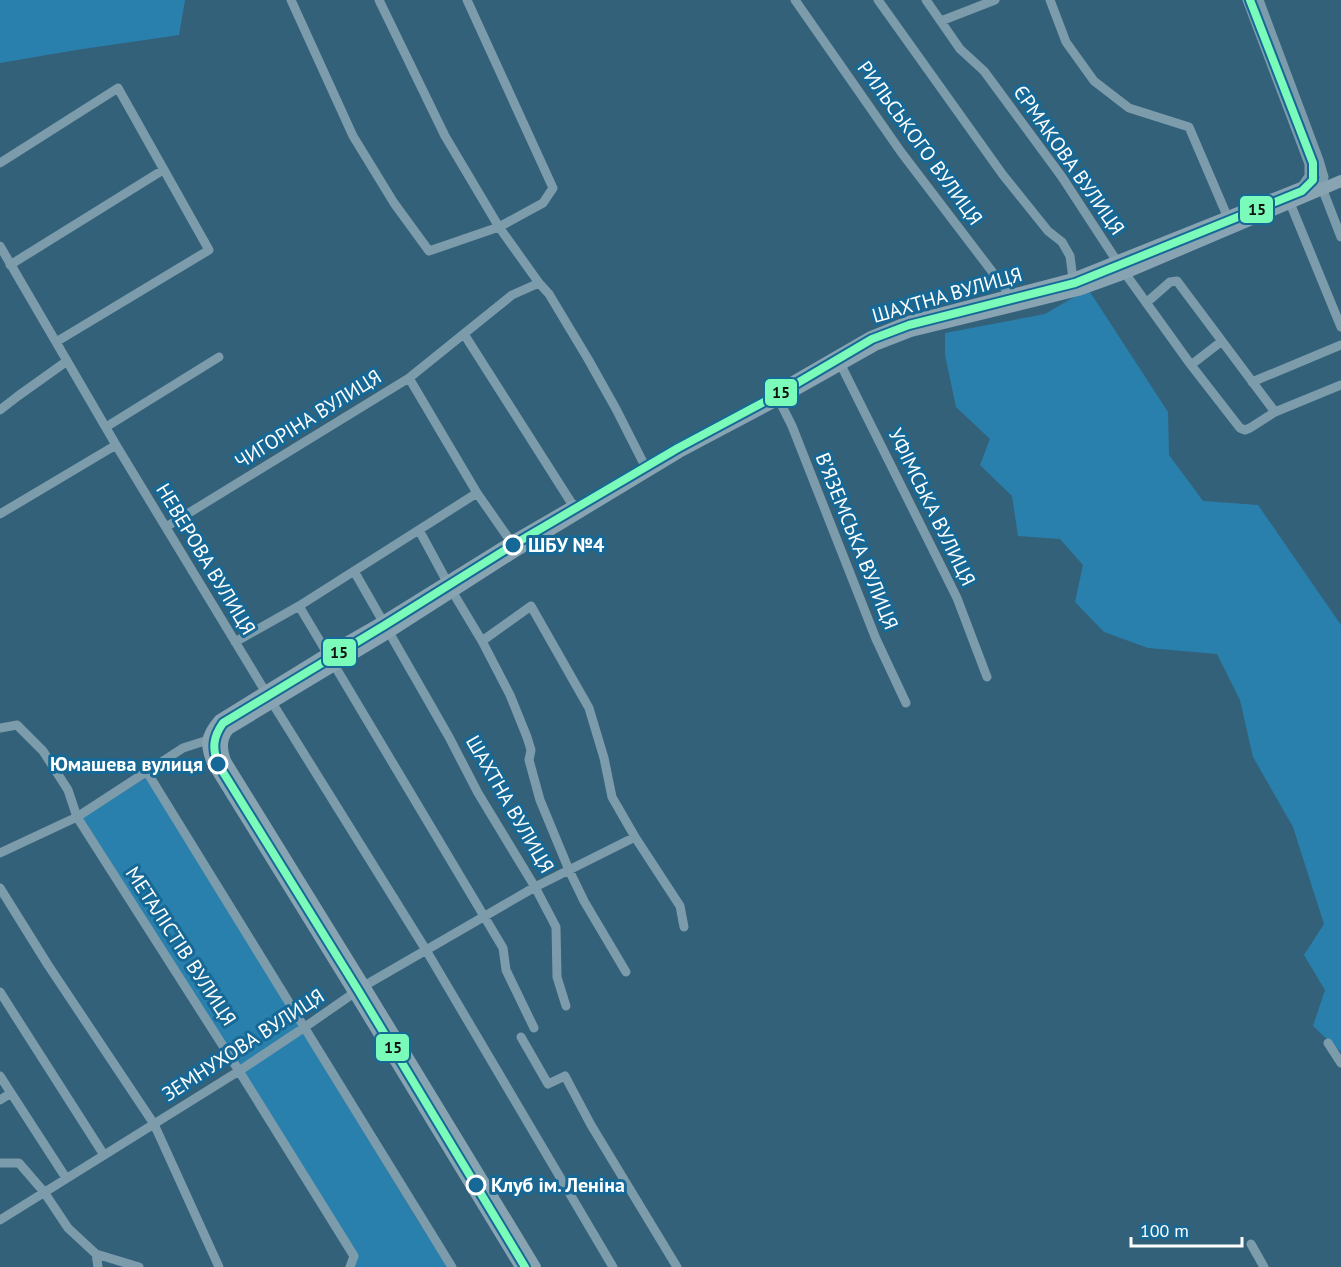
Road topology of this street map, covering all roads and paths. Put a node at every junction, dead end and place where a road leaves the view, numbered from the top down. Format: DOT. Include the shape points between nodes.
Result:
graph roads {
  1 [pos="291,0"];
  2 [pos="379,0"];
  3 [pos="467,0"];
  4 [pos="795,0"];
  5 [pos="878,0"];
  6 [pos="926,0"];
  7 [pos="995,0"];
  8 [pos="1050,0"];
  9 [pos="1246,0"];
  10 [pos="1259,0"];
  11 [pos="941,21"];
  12 [pos="0,163"];
  13 [pos="163,170"];
  14 [pos="1309,176"];
  15 [pos="1341,181"];
  16 [pos="1300,188"];
  17 [pos="1322,188"];
  18 [pos="1290,203"];
  19 [pos="1228,218"];
  20 [pos="499,227"];
  21 [pos="1341,237"];
  22 [pos="0,246"];
  23 [pos="10,265"];
  24 [pos="1121,268"];
  25 [pos="539,283"];
  26 [pos="1076,285"];
  27 [pos="1014,301"];
  28 [pos="1146,303"];
  29 [pos="1341,327"];
  30 [pos="464,334"];
  31 [pos="1222,341"];
  32 [pos="56,342"];
  33 [pos="1341,345"];
  34 [pos="219,357"];
  35 [pos="67,361"];
  36 [pos="839,361"];
  37 [pos="1191,365"];
  38 [pos="409,378"];
  39 [pos="1252,382"];
  40 [pos="1341,385"];
  41 [pos="777,396"];
  42 [pos="0,411"];
  43 [pos="1275,412"];
  44 [pos="106,427"];
  45 [pos="116,445"];
  46 [pos="646,469"];
  47 [pos="477,493"];
  48 [pos="574,507"];
  49 [pos="0,514"];
  50 [pos="166,527"];
  51 [pos="419,530"];
  52 [pos="514,546"];
  53 [pos="354,571"];
  54 [pos="450,586"];
  55 [pos="299,606"];
  56 [pos="386,627"];
  57 [pos="482,640"];
  58 [pos="235,642"];
  59 [pos="330,660"];
  60 [pos="987,677"];
  61 [pos="269,697"];
  62 [pos="906,703"];
  63 [pos="0,728"];
  64 [pos="208,740"];
  65 [pos="147,772"];
  66 [pos="77,817"];
  67 [pos="635,837"];
  68 [pos="0,853"];
  69 [pos="569,870"];
  70 [pos="535,887"];
  71 [pos="0,888"];
  72 [pos="484,916"];
  73 [pos="684,927"];
  74 [pos="426,950"];
  75 [pos="626,972"];
  76 [pos="359,989"];
  77 [pos="0,992"];
  78 [pos="566,1006"];
  79 [pos="305,1027"];
  80 [pos="534,1028"];
  81 [pos="521,1037"];
  82 [pos="1328,1043"];
  83 [pos="1341,1063"];
  84 [pos="239,1071"];
  85 [pos="0,1076"];
  86 [pos="11,1093"];
  87 [pos="0,1100"];
  88 [pos="154,1124"];
  89 [pos="104,1155"];
  90 [pos="0,1163"];
  91 [pos="66,1179"];
  92 [pos="44,1192"];
  93 [pos="0,1220"];
  94 [pos="1251,1244"];
  95 [pos="96,1254"];
  96 [pos="98,1267"];
  97 [pos="140,1267"];
  98 [pos="219,1267"];
  99 [pos="350,1267"];
  100 [pos="452,1267"];
  101 [pos="521,1267"];
  102 [pos="535,1267"];
  103 [pos="613,1267"];
  104 [pos="677,1267"];
  105 [pos="1264,1267"];
  1 -- 20 [label="street" via="353,136 429,251"];
  2 -- 20 [label="street" via="445,136"];
  3 -- 20 [label="street" via="553,188 543,203"];
  4 -- 27 [label="street, РИЛЬСЬКОГО ВУЛИЦЯ" via="901,152"];
  5 -- 26 [label="street" via="1003,175 1048,231 1062,242 1070,256"];
  6 -- 11 [label="street, ЄРМАКОВА ВУЛИЦЯ"];
  7 -- 11 [label="street"];
  8 -- 19 [label="street" via="1066,42 1094,81 1129,108 1189,127"];
  9 -- 14 [label="street" via="1309,164"];
  10 -- 17 [label="street" via="1319,160 1324,177"];
  11 -- 24 [label="street, ЄРМАКОВА ВУЛИЦЯ" via="960,49 984,71 1062,177"];
  12 -- 13 [label="street" via="118,88"];
  13 -- 23 [label="street"];
  13 -- 32 [label="street" via="209,250"];
  14 -- 16 [label="street"];
  14 -- 17 [label="street"];
  15 -- 17 [label="main road, ШАХТНА ВУЛИЦЯ"];
  16 -- 17 [label="main road, ШАХТНА ВУЛИЦЯ"];
  16 -- 19 [label="main road, ШАХТНА ВУЛИЦЯ"];
  17 -- 18 [label="main road, ШАХТНА ВУЛИЦЯ"];
  17 -- 21 [label="street"];
  18 -- 24 [label="main road, ШАХТНА ВУЛИЦЯ"];
  18 -- 29 [label="street"];
  19 -- 24 [label="main road, ШАХТНА ВУЛИЦЯ"];
  20 -- 25 [label="street"];
  22 -- 23 [label="street, НЕВЕРОВА ВУЛИЦЯ"];
  23 -- 32 [label="street, НЕВЕРОВА ВУЛИЦЯ"];
  24 -- 26 [label="main road, ШАХТНА ВУЛИЦЯ"];
  24 -- 28 [label="street, ЄРМАКОВА ВУЛИЦЯ"];
  25 -- 30 [label="street, ЧИГОРІНА ВУЛИЦЯ" via="512,295"];
  25 -- 46 [label="street" via="588,359"];
  26 -- 27 [label="main road, ШАХТНА ВУЛИЦЯ"];
  27 -- 36 [label="main road, ШАХТНА ВУЛИЦЯ" via="908,322 871,337"];
  28 -- 31 [label="street" via="1177,280"];
  28 -- 37 [label="street, ЄРМАКОВА ВУЛИЦЯ"];
  30 -- 38 [label="street, ЧИГОРІНА ВУЛИЦЯ"];
  30 -- 48 [label="street"];
  31 -- 37 [label="street"];
  31 -- 39 [label="street"];
  32 -- 35 [label="street, НЕВЕРОВА ВУЛИЦЯ"];
  33 -- 39 [label="street"];
  34 -- 44 [label="street"];
  35 -- 42 [label="street"];
  35 -- 44 [label="street, НЕВЕРОВА ВУЛИЦЯ"];
  36 -- 41 [label="main road, ШАХТНА ВУЛИЦЯ"];
  36 -- 60 [label="street, УФІМСЬКА ВУЛИЦЯ" via="957,598"];
  37 -- 43 [label="street, ЄРМАКОВА ВУЛИЦЯ" via="1240,428 1250,428"];
  38 -- 47 [label="street"];
  38 -- 50 [label="street, ЧИГОРІНА ВУЛИЦЯ"];
  39 -- 43 [label="street"];
  40 -- 43 [label="street, ЄРМАКОВА ВУЛИЦЯ"];
  41 -- 46 [label="main road, ШАХТНА ВУЛИЦЯ"];
  41 -- 62 [label="street, В’ЯЗЕМСЬКА ВУЛИЦЯ"];
  44 -- 45 [label="street, НЕВЕРОВА ВУЛИЦЯ"];
  45 -- 49 [label="street"];
  45 -- 50 [label="street, НЕВЕРОВА ВУЛИЦЯ"];
  46 -- 48 [label="main road, ШАХТНА ВУЛИЦЯ"];
  46 -- 52 [label="main road, ШАХТНА ВУЛИЦЯ"];
  47 -- 51 [label="street"];
  47 -- 52 [label="street"];
  48 -- 52 [label="main road, ШАХТНА ВУЛИЦЯ"];
  50 -- 58 [label="street, НЕВЕРОВА ВУЛИЦЯ"];
  51 -- 53 [label="street"];
  51 -- 54 [label="street, ШАХТНА ВУЛИЦЯ"];
  52 -- 54 [label="main road, ШАХТНА ВУЛИЦЯ"];
  53 -- 55 [label="street"];
  53 -- 56 [label="street, ШАХТНА ВУЛИЦЯ"];
  54 -- 56 [label="main road, ШАХТНА ВУЛИЦЯ"];
  54 -- 57 [label="street, ШАХТНА ВУЛИЦЯ"];
  55 -- 58 [label="street"];
  55 -- 59 [label="street"];
  56 -- 59 [label="main road, ШАХТНА ВУЛИЦЯ"];
  56 -- 70 [label="street, ШАХТНА ВУЛИЦЯ"];
  57 -- 67 [label="street" via="531,606 589,708 612,797"];
  57 -- 69 [label="street, ШАХТНА ВУЛИЦЯ" via="527,737 540,800"];
  58 -- 61 [label="street, НЕВЕРОВА ВУЛИЦЯ"];
  59 -- 61 [label="main road, ШАХТНА ВУЛИЦЯ"];
  59 -- 72 [label="street"];
  61 -- 64 [label="main road, ШАХТНА ВУЛИЦЯ" via="220,720"];
  61 -- 74 [label="street"];
  61 -- 76 [label="main road, ШАХТНА ВУЛИЦЯ" via="228,729 221,751"];
  63 -- 66 [label="street, МЕТАЛІСТІВ ВУЛИЦЯ" via="17,725 43,751 68,790"];
  64 -- 65 [label="street" via="183,748"];
  64 -- 76 [label="main road" via="214,765"];
  65 -- 66 [label="street"];
  65 -- 79 [label="street"];
  66 -- 68 [label="street"];
  66 -- 84 [label="street, МЕТАЛІСТІВ ВУЛИЦЯ"];
  67 -- 69 [label="street, ЗЕМНУХОВА ВУЛИЦЯ"];
  67 -- 73 [label="street" via="680,906"];
  69 -- 70 [label="street, ЗЕМНУХОВА ВУЛИЦЯ"];
  69 -- 75 [label="street, ШАХТНА ВУЛИЦЯ"];
  70 -- 72 [label="street, ЗЕМНУХОВА ВУЛИЦЯ"];
  70 -- 78 [label="street, ШАХТНА ВУЛИЦЯ" via="556,927 557,977"];
  71 -- 88 [label="street"];
  72 -- 74 [label="street, ЗЕМНУХОВА ВУЛИЦЯ"];
  72 -- 80 [label="street" via="503,948 506,970"];
  74 -- 76 [label="street, ЗЕМНУХОВА ВУЛИЦЯ"];
  74 -- 103 [label="street"];
  76 -- 79 [label="street, ЗЕМНУХОВА ВУЛИЦЯ"];
  76 -- 101 [label="main road"];
  76 -- 102 [label="main road"];
  77 -- 89 [label="street"];
  79 -- 84 [label="street, ЗЕМНУХОВА ВУЛИЦЯ"];
  79 -- 100 [label="street"];
  81 -- 104 [label="street" via="548,1084 565,1076"];
  82 -- 83 [label="street"];
  84 -- 88 [label="street, ЗЕМНУХОВА ВУЛИЦЯ"];
  84 -- 99 [label="street, МЕТАЛІСТІВ ВУЛИЦЯ" via="354,1256"];
  85 -- 86 [label="street"];
  86 -- 87 [label="street"];
  86 -- 91 [label="street"];
  88 -- 89 [label="street, ЗЕМНУХОВА ВУЛИЦЯ"];
  88 -- 98 [label="street"];
  89 -- 91 [label="street, ЗЕМНУХОВА ВУЛИЦЯ"];
  90 -- 92 [label="street" via="19,1163"];
  91 -- 92 [label="street, ЗЕМНУХОВА ВУЛИЦЯ"];
  92 -- 93 [label="street, ЗЕМНУХОВА ВУЛИЦЯ"];
  92 -- 95 [label="street" via="68,1228"];
  94 -- 105 [label="street"];
  95 -- 96 [label="street"];
  95 -- 97 [label="street"];
}
